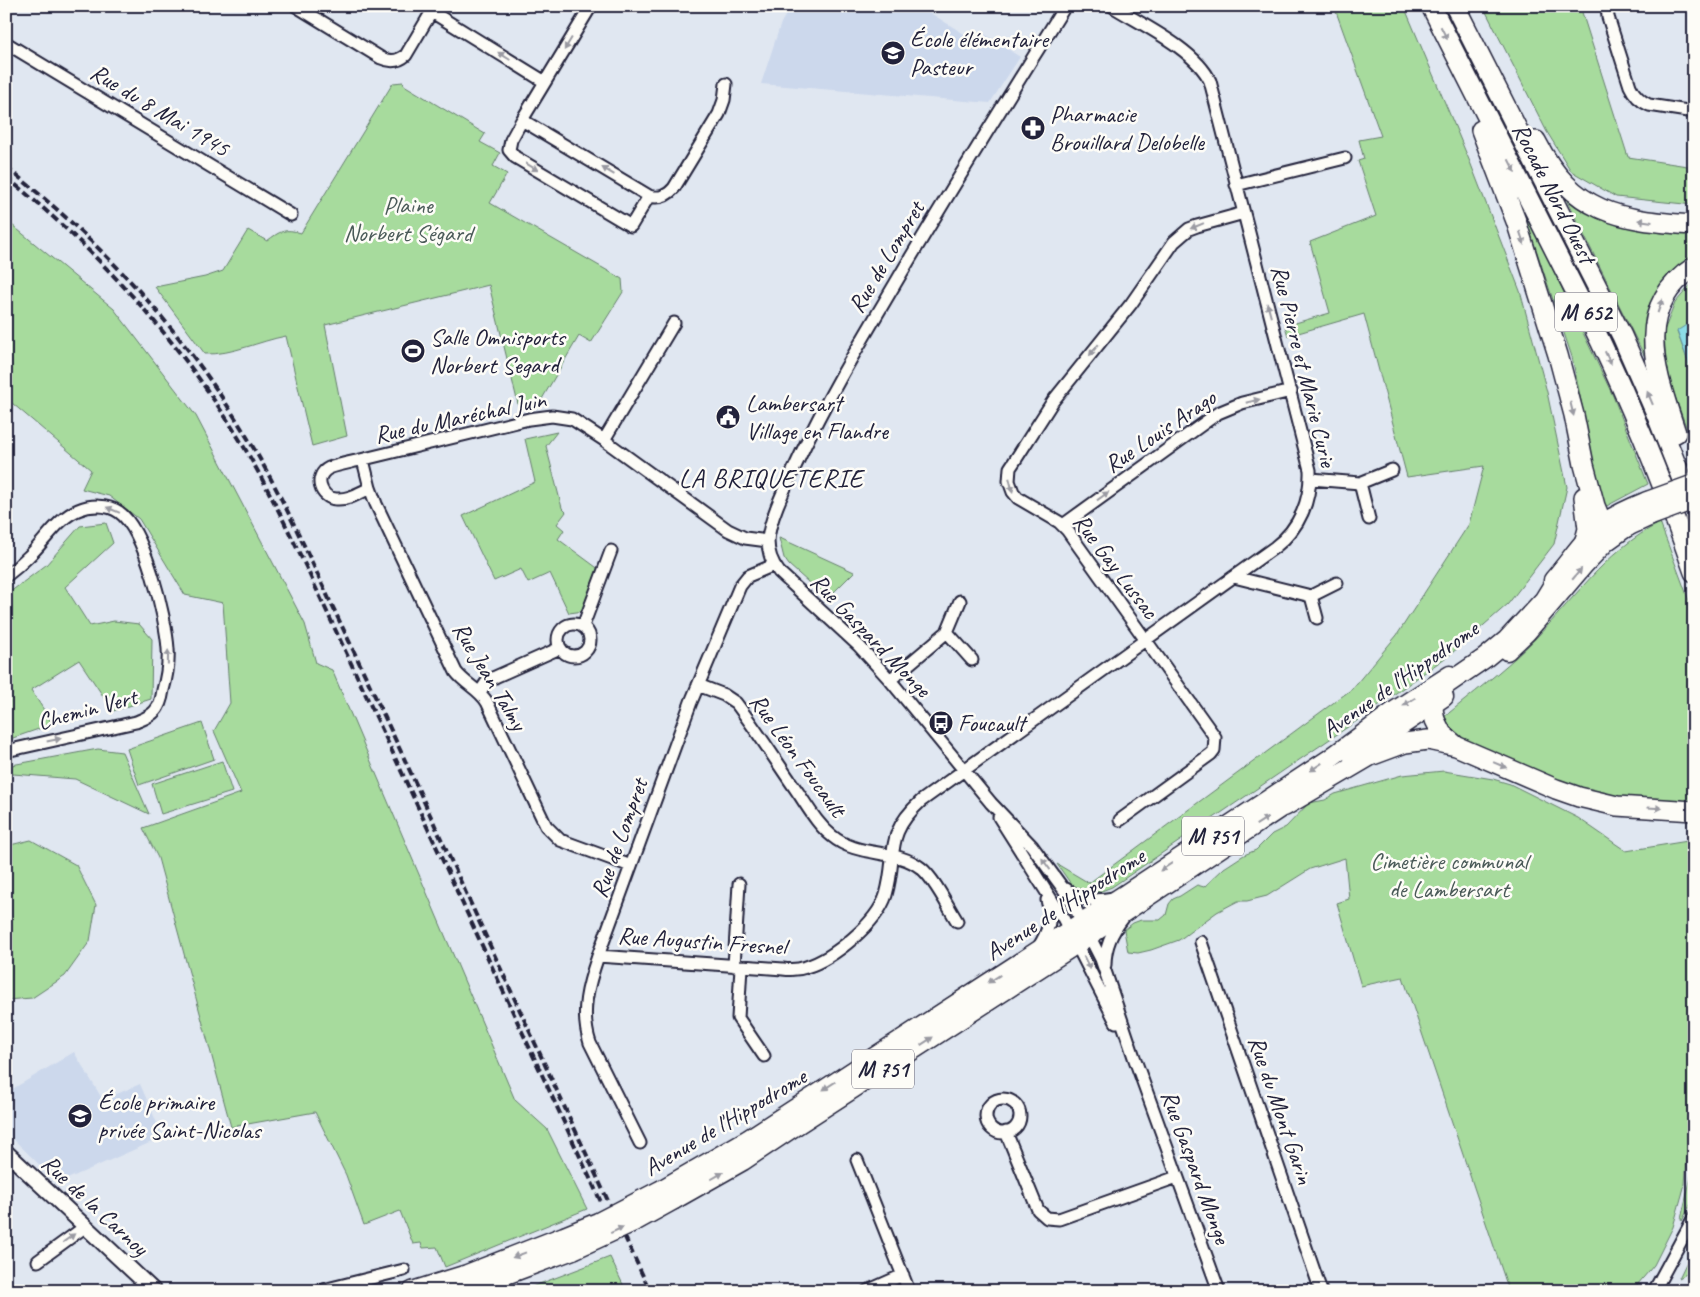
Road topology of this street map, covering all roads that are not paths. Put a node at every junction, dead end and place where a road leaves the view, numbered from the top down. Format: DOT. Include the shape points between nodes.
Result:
graph roads {
  1 [pos="296,6"];
  2 [pos="591,6"];
  3 [pos="1065,6"];
  4 [pos="1112,6"];
  5 [pos="1430,6"];
  6 [pos="1455,7"];
  7 [pos="1607,7"];
  8 [pos="433,9"];
  9 [pos="6,42"];
  10 [pos="1458,60"];
  11 [pos="545,82"];
  12 [pos="726,84"];
  13 [pos="1694,112"];
  14 [pos="522,120"];
  15 [pos="1345,158"];
  16 [pos="1236,185"];
  17 [pos="650,196"];
  18 [pos="1244,213"];
  19 [pos="291,215"];
  20 [pos="1694,225"];
  21 [pos="1694,267"];
  22 [pos="674,323"];
  23 [pos="1290,391"];
  24 [pos="604,440"];
  25 [pos="363,460"];
  26 [pos="1584,465"];
  27 [pos="1392,470"];
  28 [pos="1311,479"];
  29 [pos="1360,483"];
  30 [pos="1694,484"];
  31 [pos="370,488"];
  32 [pos="1694,500"];
  33 [pos="1694,503"];
  34 [pos="1649,508"];
  35 [pos="1694,508"];
  36 [pos="1369,519"];
  37 [pos="1604,522"];
  38 [pos="1063,525"];
  39 [pos="1628,527"];
  40 [pos="1585,540"];
  41 [pos="768,541"];
  42 [pos="611,551"];
  43 [pos="774,565"];
  44 [pos="1562,569"];
  45 [pos="1694,572"];
  46 [pos="6,576"];
  47 [pos="1234,577"];
  48 [pos="1337,583"];
  49 [pos="1311,596"];
  50 [pos="960,601"];
  51 [pos="1317,618"];
  52 [pos="583,626"];
  53 [pos="947,632"];
  54 [pos="1145,640"];
  55 [pos="560,648"];
  56 [pos="972,660"];
  57 [pos="890,680"];
  58 [pos="698,684"];
  59 [pos="480,692"];
  60 [pos="1434,704"];
  61 [pos="1456,746"];
  62 [pos="6,751"];
  63 [pos="964,770"];
  64 [pos="991,803"];
  65 [pos="1284,806"];
  66 [pos="1694,811"];
  67 [pos="1120,820"];
  68 [pos="892,856"];
  69 [pos="631,866"];
  70 [pos="1036,876"];
  71 [pos="739,884"];
  72 [pos="1062,886"];
  73 [pos="1130,899"];
  74 [pos="957,922"];
  75 [pos="1079,933"];
  76 [pos="1201,942"];
  77 [pos="1035,952"];
  78 [pos="598,956"];
  79 [pos="737,966"];
  80 [pos="1105,971"];
  81 [pos="764,1056"];
  82 [pos="1134,1057"];
  83 [pos="1006,1132"];
  84 [pos="640,1143"];
  85 [pos="6,1152"];
  86 [pos="857,1160"];
  87 [pos="1177,1177"];
  88 [pos="668,1195"];
  89 [pos="1694,1217"];
  90 [pos="86,1226"];
  91 [pos="568,1243"];
  92 [pos="38,1261"];
  93 [pos="404,1270"];
  94 [pos="903,1275"];
  95 [pos="154,1291"];
  96 [pos="319,1291"];
  97 [pos="412,1291"];
  98 [pos="463,1291"];
  99 [pos="867,1291"];
  100 [pos="909,1291"];
  101 [pos="1218,1291"];
  102 [pos="1321,1291"];
  103 [pos="1654,1291"];
  1 -- 8 [label="street" via="381,58 393,61 406,55"];
  2 -- 11 [label="street, one-way"];
  3 -- 41 [label="street, Rue de Lompret" via="948,195 825,404 781,499"];
  4 -- 16 [label="street, Rue Pierre et Marie Curie" via="1187,53 1206,73"];
  5 -- 10 [label="highway, Rocade Nord Ouest / M 652, one-way"];
  20 -- 6 [label="highway, one-way" via="1625,217 1596,207 1576,194 1545,157 1516,103"];
  35 -- 6 [label="highway, Rocade Nord Ouest / M 652, one-way" via="1622,336"];
  7 -- 13 [label="street" via="1635,96 1649,105"];
  11 -- 8 [label="street, one-way"];
  9 -- 19 [label="street, Rue du 8 Mai 1945"];
  10 -- 26 [label="highway, one-way" via="1516,221 1550,328"];
  10 -- 45 [label="highway, Rocade Nord Ouest / M 652, one-way" via="1622,388"];
  11 -- 14 [label="street"];
  12 -- 17 [label="street" via="719,114 674,188 664,196"];
  17 -- 14 [label="street, one-way"];
  14 -- 17 [label="street, one-way" via="508,147 523,162 631,226"];
  15 -- 16 [label="street"];
  16 -- 18 [label="street, Rue Pierre et Marie Curie"];
  23 -- 18 [label="street, Rue Pierre et Marie Curie, one-way"];
  18 -- 38 [label="street, Rue Gay Lussac, one-way" via="1197,226 1180,236 1132,304 1053,400 1014,462 1009,474 1013,492"];
  33 -- 21 [label="highway, one-way" via="1662,387 1654,342 1661,301 1677,279"];
  22 -- 24 [label="street"];
  23 -- 28 [label="street, Rue Pierre et Marie Curie"];
  38 -- 23 [label="street, Rue Louis Arago, one-way" via="1218,413 1242,403"];
  24 -- 25 [label="street, Rue du Maréchal Juin" via="572,419 552,416"];
  24 -- 41 [label="street, Rue du Maréchal Juin" via="728,530 745,538"];
  25 -- 31 [label="street, Rue Jean Talmy"];
  25 -- 31 [label="street, Rue du Maréchal Juin" via="328,468 320,479 320,486 327,496 334,499 353,496"];
  26 -- 37 [label="highway" via="1595,506"];
  26 -- 40 [label="highway" via="1583,491 1588,529"];
  27 -- 29 [label="street"];
  28 -- 29 [label="street"];
  28 -- 47 [label="street, Rue Pierre et Marie Curie" via="1307,500 1295,527 1283,541"];
  29 -- 36 [label="street"];
  30 -- 34 [label="main road, Avenue de l'Hippodrome, bridge"];
  31 -- 59 [label="street, Rue Jean Talmy" via="456,672"];
  32 -- 34 [label="main road, Avenue de l'Hippodrome, bridge"];
  34 -- 37 [label="main road, Avenue de l'Hippodrome / M 751" via="1624,511"];
  34 -- 39 [label="main road, Avenue de l'Hippodrome / M 751"];
  37 -- 39 [label="highway"];
  37 -- 40 [label="main road, Avenue de l'Hippodrome / M 751"];
  38 -- 54 [label="street, Rue Gay Lussac"];
  60 -- 39 [label="main road, Avenue de l'Hippodrome / M 751, one-way" via="1519,641 1596,552"];
  40 -- 44 [label="main road, Avenue de l'Hippodrome / M 751"];
  41 -- 43 [label="street, Rue Gaspard Monge"];
  42 -- 52 [label="street"];
  43 -- 57 [label="street, Rue Gaspard Monge"];
  43 -- 58 [label="street, Rue de Lompret" via="743,581"];
  44 -- 60 [label="highway" via="1544,600 1528,618 1485,658 1442,688"];
  44 -- 73 [label="main road, Avenue de l'Hippodrome / M 751, one-way" via="1509,630 1486,649"];
  62 -- 46 [label="street, Chemin Vert, one-way" via="147,718 161,701 168,667 165,625 154,581 141,544 129,523 113,508 91,507 69,514"];
  47 -- 49 [label="street"];
  47 -- 54 [label="street, Rue Pierre et Marie Curie"];
  48 -- 49 [label="street"];
  49 -- 51 [label="street"];
  50 -- 53 [label="street"];
  52 -- 55 [label="street" via="574,624 563,628 558,640"];
  52 -- 55 [label="street" via="590,638 586,651 572,656"];
  53 -- 56 [label="street"];
  53 -- 57 [label="street"];
  54 -- 63 [label="street, Rue Pierre et Marie Curie"];
  54 -- 67 [label="street, Rue Gay Lussac" via="1211,731 1215,744 1211,754"];
  55 -- 59 [label="street" via="495,676"];
  57 -- 63 [label="street, Rue Gaspard Monge"];
  58 -- 68 [label="street, Rue Léon Foucault" via="736,703 830,835 855,849"];
  58 -- 69 [label="street, Rue de Lompret"];
  59 -- 69 [label="street, Rue Jean Talmy" via="550,831 569,844"];
  60 -- 61 [label="highway" via="1437,727"];
  60 -- 65 [label="main road, Avenue de l'Hippodrome / M 751"];
  61 -- 65 [label="highway" via="1419,740 1394,746 1370,756"];
  61 -- 66 [label="highway, one-way" via="1580,798 1617,806"];
  63 -- 64 [label="street, Rue Gaspard Monge"];
  63 -- 68 [label="street, Rue Augustin Fresnel" via="908,813 898,829"];
  64 -- 70 [label="street, Rue Gaspard Monge"];
  72 -- 64 [label="street, Rue Gaspard Monge, one-way" via="1024,837"];
  73 -- 65 [label="main road, Avenue de l'Hippodrome / M 751, one-way"];
  68 -- 74 [label="street, Rue Léon Foucault" via="915,864 926,872"];
  68 -- 79 [label="street, Rue Augustin Fresnel" via="882,903 872,919 847,944 805,968"];
  69 -- 78 [label="street, Rue de Lompret"];
  70 -- 75 [label="street, Rue Gaspard Monge"];
  70 -- 77 [label="street" via="1049,906 1051,920"];
  71 -- 79 [label="street"];
  72 -- 73 [label="street" via="1074,895 1091,900"];
  72 -- 75 [label="street, Rue Gaspard Monge"];
  73 -- 75 [label="main road, Avenue de l'Hippodrome / M 751"];
  73 -- 80 [label="street" via="1126,914 1111,936 1105,953"];
  75 -- 77 [label="main road, Avenue de l'Hippodrome / M 751"];
  75 -- 80 [label="street, Rue Gaspard Monge"];
  75 -- 82 [label="street, Rue Gaspard Monge, one-way"];
  88 -- 75 [label="main road, Avenue de l'Hippodrome / M 751, one-way" via="742,1161"];
  76 -- 102 [label="street, Rue du Mont Garin"];
  77 -- 88 [label="main road, Avenue de l'Hippodrome / M 751, one-way" via="748,1139"];
  78 -- 79 [label="street, Rue Augustin Fresnel"];
  78 -- 84 [label="street, Rue de Lompret" via="587,995 587,1034"];
  79 -- 81 [label="street" via="738,1018"];
  80 -- 82 [label="street, Rue Gaspard Monge"];
  82 -- 87 [label="street, Rue Gaspard Monge"];
  83 -- 87 [label="street" via="1038,1210 1047,1218 1059,1219"];
  85 -- 90 [label="street, Rue de la Carnoy"];
  86 -- 94 [label="street"];
  87 -- 101 [label="street, Rue Gaspard Monge"];
  88 -- 91 [label="main road, Avenue de l'Hippodrome / M 751, bridge" via="630,1206"];
  89 -- 103 [label="street"];
  92 -- 90 [label="street, one-way"];
  90 -- 95 [label="street, Rue de la Carnoy"];
  91 -- 97 [label="main road, Avenue de l'Hippodrome / M 751, one-way"];
  91 -- 98 [label="main road, Avenue de l'Hippodrome / M 751"];
  93 -- 96 [label="street"];
  94 -- 99 [label="street"];
  94 -- 100 [label="street"];
}
